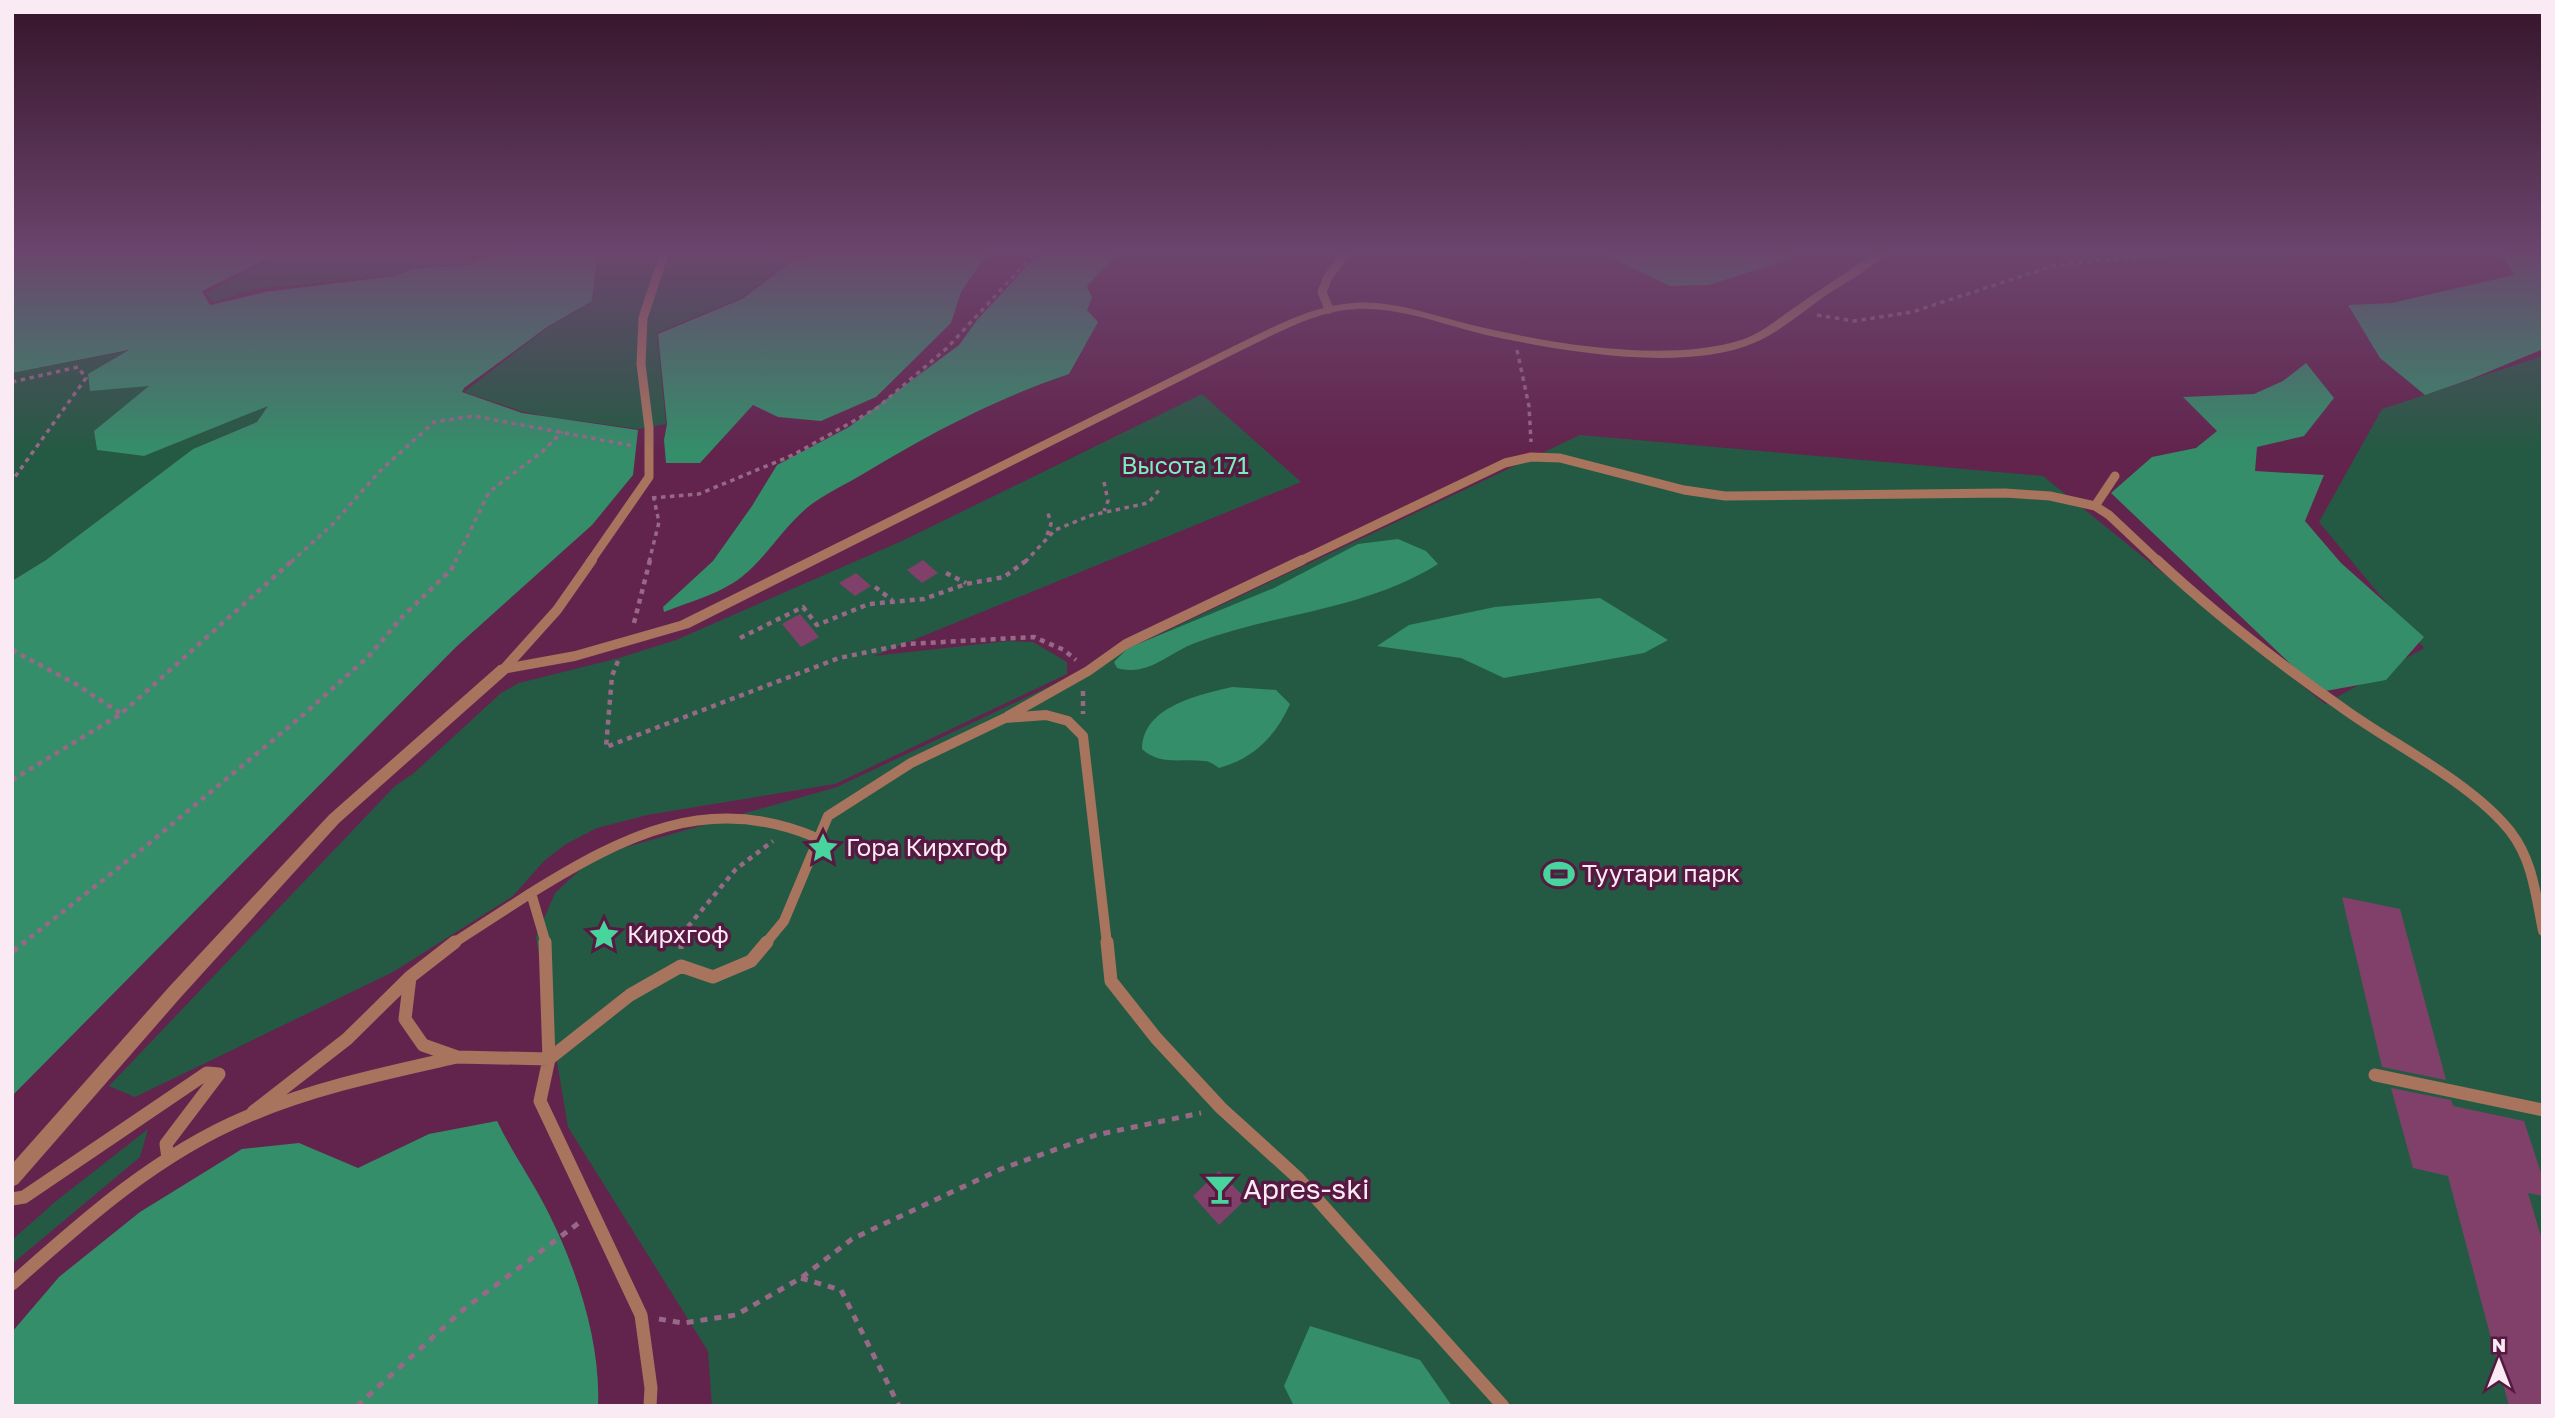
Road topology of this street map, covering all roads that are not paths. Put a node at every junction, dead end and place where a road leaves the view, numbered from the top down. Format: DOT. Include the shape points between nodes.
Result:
graph roads {
  1 [pos="643,320"];
  2 [pos="1298,320"];
  3 [pos="1440,320"];
  4 [pos="1784,320"];
  5 [pos="2115,476"];
  6 [pos="2095,506"];
  7 [pos="504,669"];
  8 [pos="1005,718"];
  9 [pos="812,835"];
  10 [pos="531,893"];
  11 [pos="2542,924"];
  12 [pos="410,978"];
  13 [pos="457,1057"];
  14 [pos="549,1059"];
  15 [pos="2375,1075"];
  16 [pos="2543,1110"];
  17 [pos="246,1117"];
  18 [pos="168,1158"];
  19 [pos="12,1178"];
  20 [pos="12,1199"];
  21 [pos="12,1284"];
  22 [pos="650,1406"];
  23 [pos="1503,1406"];
  1 -- 7 [label="lane" via="641,364 649,477 557,610"];
  2 -- 7 [label="street" via="826,552 719,610 629,642"];
  3 -- 4 [label="street" via="1590,349 1687,351 1748,341"];
  5 -- 6 [label="lane"];
  6 -- 8 [label="lane" via="2005,492 1725,496 1560,458 1531,457 1496,467 1171,621"];
  6 -- 11 [label="lane" via="2170,572 2343,709 2478,799 2511,832 2530,866"];
  7 -- 19 [label="street" via="334,819"];
  8 -- 9 [label="lane" via="911,763 828,816"];
  8 -- 23 [label="lane" via="1046,715 1068,721 1083,736 1111,981 1156,1038 1221,1108 1298,1178"];
  9 -- 10 [label="lane" via="765,819 725,816 668,827 618,842"];
  9 -- 14 [label="lane" via="784,921 751,961 713,978 681,966 630,995"];
  10 -- 12 [label="lane" via="452,944"];
  10 -- 14 [label="lane" via="546,945"];
  12 -- 13 [label="lane" via="405,1019 423,1045"];
  12 -- 17 [label="lane" via="347,1039"];
  13 -- 14 [label="lane"];
  13 -- 17 [label="lane" via="352,1081"];
  14 -- 22 [label="lane" via="540,1101 641,1315"];
  15 -- 16 [label="lane"];
  17 -- 18 [label="lane"];
  18 -- 20 [label="lane" via="166,1144 219,1074 207,1073 24,1197"];
  18 -- 21 [label="lane" via="92,1212"];
}
